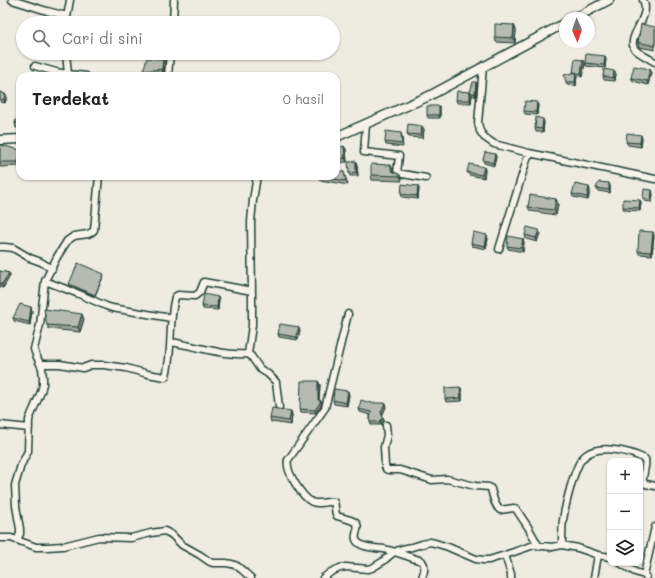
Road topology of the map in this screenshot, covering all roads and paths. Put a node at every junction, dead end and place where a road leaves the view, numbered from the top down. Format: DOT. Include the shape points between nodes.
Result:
graph roads {
  1 [pos="12,0"];
  2 [pos="70,0"];
  3 [pos="174,0"];
  4 [pos="609,0"];
  5 [pos="643,0"];
  6 [pos="586,12"];
  7 [pos="57,16"];
  8 [pos="68,16"];
  9 [pos="173,16"];
  10 [pos="559,26"];
  11 [pos="67,60"];
  12 [pos="169,60"];
  13 [pos="655,62"];
  14 [pos="35,66"];
  15 [pos="483,67"];
  16 [pos="56,72"];
  17 [pos="68,72"];
  18 [pos="168,72"];
  19 [pos="366,124"];
  20 [pos="340,135"];
  21 [pos="16,139"];
  22 [pos="0,140"];
  23 [pos="529,153"];
  24 [pos="426,178"];
  25 [pos="99,180"];
  26 [pos="256,180"];
  27 [pos="655,180"];
  28 [pos="0,247"];
  29 [pos="499,249"];
  30 [pos="52,268"];
  31 [pos="46,281"];
  32 [pos="252,291"];
  33 [pos="348,314"];
  34 [pos="171,318"];
  35 [pos="171,342"];
  36 [pos="248,354"];
  37 [pos="40,364"];
  38 [pos="279,407"];
  39 [pos="0,425"];
  40 [pos="386,425"];
  41 [pos="29,428"];
  42 [pos="655,486"];
  43 [pos="655,527"];
  44 [pos="0,538"];
  45 [pos="17,540"];
  46 [pos="538,545"];
  47 [pos="562,545"];
  48 [pos="394,552"];
  49 [pos="505,555"];
  50 [pos="598,555"];
  51 [pos="607,556"];
  52 [pos="625,566"];
  53 [pos="645,576"];
  54 [pos="251,578"];
  55 [pos="323,578"];
  56 [pos="422,578"];
  57 [pos="511,578"];
  58 [pos="594,578"];
  1 -- 7 [label="street"];
  2 -- 8 [label="street"];
  3 -- 9 [label="street"];
  4 -- 6 [label="street"];
  5 -- 13 [label="street" via="643,16 632,41 637,51"];
  10 -- 15 [label="street"];
  11 -- 17 [label="street"];
  12 -- 18 [label="street"];
  14 -- 16 [label="street"];
  15 -- 19 [label="street" via="430,96"];
  15 -- 23 [label="street" via="478,123 480,132 494,144"];
  19 -- 20 [label="street"];
  19 -- 24 [label="street" via="364,152 399,156 397,173"];
  21 -- 22 [label="street"];
  23 -- 27 [label="street"];
  23 -- 29 [label="street"];
  25 -- 30 [label="street" via="94,230 67,241"];
  26 -- 32 [label="street" via="251,222"];
  28 -- 30 [label="street" via="12,248"];
  30 -- 31 [label="street"];
  31 -- 34 [label="street" via="112,308"];
  31 -- 37 [label="street" via="34,349"];
  32 -- 34 [label="street" via="204,282 196,296 176,297"];
  32 -- 36 [label="street" via="252,325"];
  33 -- 48 [label="street" via="325,408 287,463 300,491 312,502 334,502 337,516 356,522 355,536 359,544"];
  34 -- 35 [label="street"];
  35 -- 36 [label="street" via="218,352"];
  35 -- 37 [label="street" via="166,377 104,365 83,368"];
  36 -- 38 [label="street" via="260,369 276,382"];
  37 -- 41 [label="street" via="43,373 41,392 29,420"];
  39 -- 41 [label="street"];
  40 -- 46 [label="street" via="386,469 400,470 432,480 447,479 489,487 498,509 516,509"];
  41 -- 45 [label="street" via="28,451 15,485 20,528"];
  42 -- 47 [label="street" via="643,482 645,459 624,451 593,450 588,453 576,467 563,520"];
  43 -- 53 [label="street"];
  44 -- 45 [label="street"];
  45 -- 54 [label="street" via="36,547 62,546 99,537 131,538 166,531 182,545 210,562 232,564"];
  46 -- 47 [label="street"];
  46 -- 49 [label="street" via="531,545"];
  47 -- 50 [label="street"];
  48 -- 49 [label="street" via="432,542 476,559 489,560"];
  48 -- 55 [label="street" via="372,568 340,568"];
  48 -- 56 [label="street" via="422,561"];
  49 -- 57 [label="street"];
  50 -- 51 [label="street"];
  50 -- 58 [label="street"];
  52 -- 53 [label="street"];
}
